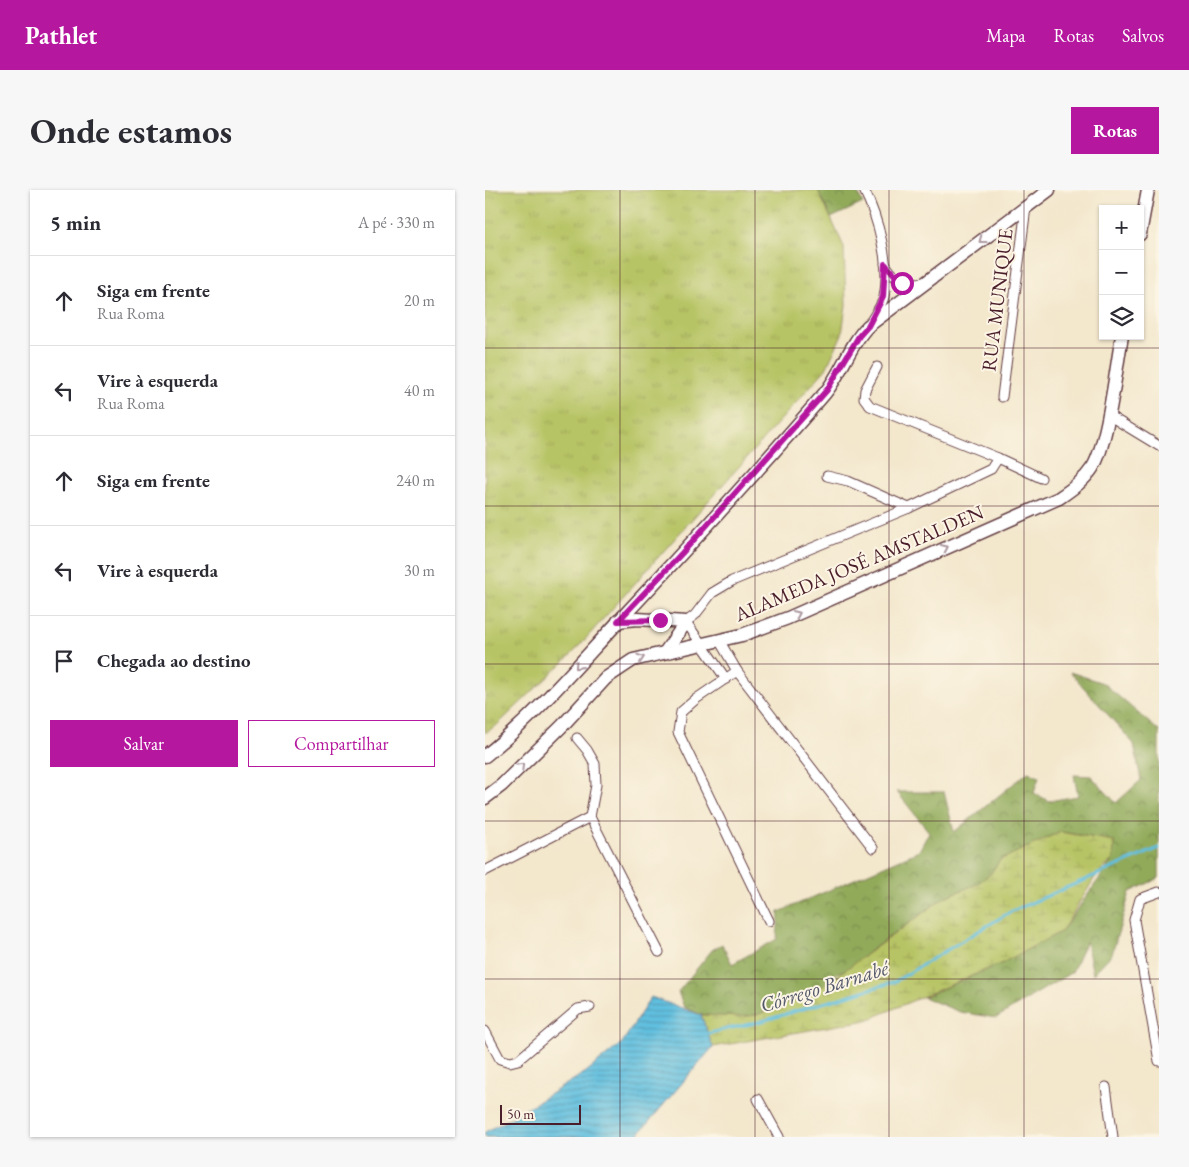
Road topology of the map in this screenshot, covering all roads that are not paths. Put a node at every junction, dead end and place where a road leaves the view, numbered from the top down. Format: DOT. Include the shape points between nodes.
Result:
graph roads {
  1 [pos="1049,190"];
  2 [pos="1148,190"];
  3 [pos="868,191"];
  4 [pos="1027,207"];
  5 [pos="1144,212"];
  6 [pos="885,264"];
  7 [pos="927,282"];
  8 [pos="868,326"];
  9 [pos="1121,340"];
  10 [pos="877,367"];
  11 [pos="1002,397"];
  12 [pos="1108,415"];
  13 [pos="1159,445"];
  14 [pos="998,458"];
  15 [pos="827,476"];
  16 [pos="1041,478"];
  17 [pos="909,508"];
  18 [pos="618,621"];
  19 [pos="686,622"];
  20 [pos="719,640"];
  21 [pos="703,644"];
  22 [pos="666,651"];
  23 [pos="737,671"];
  24 [pos="726,679"];
  25 [pos="577,738"];
  26 [pos="485,756"];
  27 [pos="485,798"];
  28 [pos="590,817"];
  29 [pos="873,848"];
  30 [pos="485,871"];
  31 [pos="1159,892"];
  32 [pos="769,920"];
  33 [pos="659,952"];
  34 [pos="590,1007"];
  35 [pos="485,1031"];
  36 [pos="1159,1061"];
  37 [pos="1106,1087"];
  38 [pos="758,1099"];
  39 [pos="779,1137"];
  40 [pos="1113,1137"];
  1 -- 4 [label="street"];
  2 -- 5 [label="street"];
  3 -- 6 [label="street"];
  4 -- 7 [label="street, one-way"];
  4 -- 11 [label="street, RUA MUNIQUE"];
  6 -- 7 [label="street" via="902,283"];
  6 -- 8 [label="street" via="883,297"];
  7 -- 8 [label="street"];
  8 -- 18 [label="street" via="827,390"];
  9 -- 12 [label="street, ALAMEDA JOSÉ AMSTALDEN"];
  10 -- 14 [label="street" via="865,390 864,398 870,406"];
  12 -- 13 [label="street"];
  20 -- 12 [label="street, ALAMEDA JOSÉ AMSTALDEN, one-way" via="788,618 1059,498 1082,482 1094,466"];
  14 -- 16 [label="street"];
  14 -- 17 [label="street" via="991,469"];
  15 -- 17 [label="street" via="849,481"];
  17 -- 19 [label="street" via="732,581 712,593"];
  18 -- 19 [label="street"];
  18 -- 26 [label="street, one-way" via="538,709"];
  19 -- 21 [label="street"];
  19 -- 22 [label="street"];
  20 -- 21 [label="street, ALAMEDA JOSÉ AMSTALDEN"];
  20 -- 23 [label="street"];
  21 -- 22 [label="street, ALAMEDA JOSÉ AMSTALDEN"];
  21 -- 24 [label="street"];
  27 -- 22 [label="street, ALAMEDA JOSÉ AMSTALDEN, one-way" via="562,726 606,678 633,660"];
  23 -- 24 [label="street"];
  23 -- 29 [label="street"];
  24 -- 32 [label="street" via="681,712 678,732"];
  25 -- 28 [label="street" via="595,764 596,785"];
  28 -- 30 [label="street"];
  28 -- 33 [label="street"];
  31 -- 36 [label="street" via="1140,899 1134,920"];
  34 -- 35 [label="street" via="578,1009 518,1060 510,1062 500,1058"];
  37 -- 40 [label="street"];
  38 -- 39 [label="street"];
}
